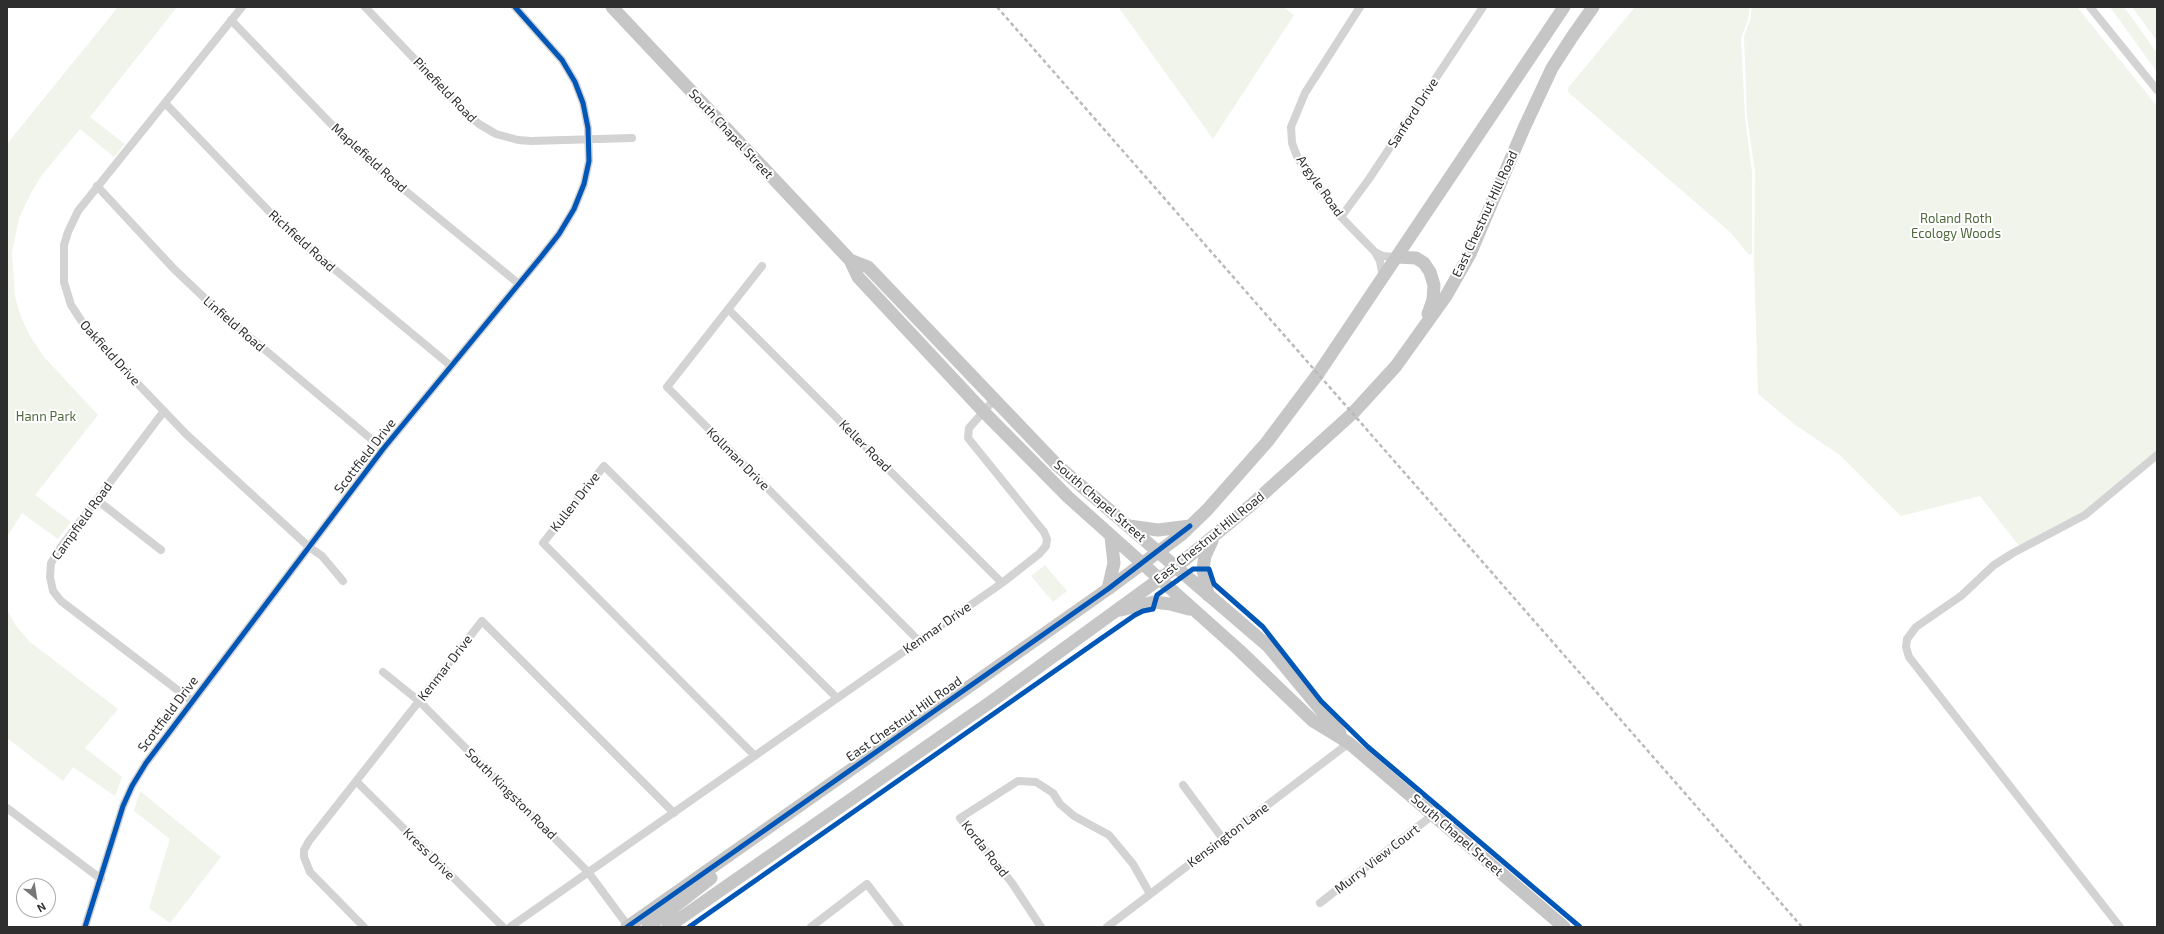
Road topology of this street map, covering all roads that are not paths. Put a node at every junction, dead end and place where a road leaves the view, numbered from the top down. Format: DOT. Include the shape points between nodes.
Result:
graph roads {
  1 [pos="242,7"];
  2 [pos="366,7"];
  3 [pos="515,7"];
  4 [pos="612,7"];
  5 [pos="1360,7"];
  6 [pos="1483,7"];
  7 [pos="1564,7"];
  8 [pos="1594,7"];
  9 [pos="2090,7"];
  10 [pos="231,20"];
  11 [pos="2157,90"];
  12 [pos="165,103"];
  13 [pos="632,138"];
  14 [pos="589,139"];
  15 [pos="97,186"];
  16 [pos="1340,217"];
  17 [pos="1375,252"];
  18 [pos="1397,257"];
  19 [pos="850,260"];
  20 [pos="762,266"];
  21 [pos="1383,279"];
  22 [pos="519,284"];
  23 [pos="728,310"];
  24 [pos="1423,331"];
  25 [pos="451,366"];
  26 [pos="994,400"];
  27 [pos="164,411"];
  28 [pos="983,412"];
  29 [pos="383,449"];
  30 [pos="2157,455"];
  31 [pos="97,500"];
  32 [pos="1128,525"];
  33 [pos="1190,526"];
  34 [pos="1111,537"];
  35 [pos="1214,537"];
  36 [pos="309,547"];
  37 [pos="161,550"];
  38 [pos="1158,552"];
  39 [pos="1141,564"];
  40 [pos="1176,567"];
  41 [pos="1158,580"];
  42 [pos="342,581"];
  43 [pos="1002,583"];
  44 [pos="1108,589"];
  45 [pos="1208,595"];
  46 [pos="1115,611"];
  47 [pos="1194,611"];
  48 [pos="919,641"];
  49 [pos="383,672"];
  50 [pos="837,698"];
  51 [pos="192,701"];
  52 [pos="419,701"];
  53 [pos="1349,743"];
  54 [pos="755,756"];
  55 [pos="356,781"];
  56 [pos="1183,785"];
  57 [pos="7,808"];
  58 [pos="674,813"];
  59 [pos="1434,814"];
  60 [pos="1222,839"];
  61 [pos="740,848"];
  62 [pos="588,872"];
  63 [pos="101,879"];
  64 [pos="1150,894"];
  65 [pos="1320,903"];
  66 [pos="85,927"];
  67 [pos="364,927"];
  68 [pos="503,927"];
  69 [pos="510,927"];
  70 [pos="628,927"];
  71 [pos="648,927"];
  72 [pos="668,927"];
  73 [pos="811,927"];
  74 [pos="900,927"];
  75 [pos="1042,927"];
  76 [pos="1107,927"];
  77 [pos="1564,927"];
  78 [pos="2120,927"];
  1 -- 10 [label="street, Oakfield Drive"];
  2 -- 14 [label="street, Pinefield Road" via="464,111 486,129 506,138 518,140"];
  3 -- 14 [label="street, Scottfield Drive" via="569,70 583,103"];
  4 -- 19 [label="main road, South Chapel Street"];
  5 -- 16 [label="street, Argyle Road" via="1305,93 1291,127 1292,143 1298,160"];
  6 -- 16 [label="street, Sanford Drive" via="1369,180"];
  7 -- 18 [label="main road, East Chestnut Hill Road"];
  8 -- 24 [label="main road, East Chestnut Hill Road" via="1552,68 1470,254"];
  9 -- 11 [label="street"];
  10 -- 12 [label="street, Oakfield Drive"];
  10 -- 22 [label="street, Maplefield Road" via="349,143"];
  12 -- 15 [label="street, Oakfield Drive"];
  12 -- 25 [label="street, Richfield Road" via="282,225"];
  13 -- 14 [label="street, Pinefield Road"];
  14 -- 22 [label="street, Scottfield Drive" via="587,173 574,209 559,234"];
  15 -- 27 [label="street, Oakfield Drive" via="78,211 64,245 63,269 67,294 76,315 90,334"];
  15 -- 29 [label="street, Linfield Road" via="179,274 214,307"];
  16 -- 17 [label="street, Argyle Road"];
  17 -- 18 [label="street" via="1383,256"];
  17 -- 21 [label="street, Argyle Road" via="1380,261"];
  18 -- 21 [label="main road, East Chestnut Hill Road"];
  18 -- 24 [label="main road" via="1416,258 1424,263 1430,272 1434,285 1433,300"];
  19 -- 26 [label="main road, South Chapel Street" via="868,267"];
  19 -- 28 [label="main road, South Chapel Street" via="858,277"];
  20 -- 23 [label="street, Kollman Drive"];
  21 -- 33 [label="main road, East Chestnut Hill Road" via="1318,374 1267,442 1223,494"];
  22 -- 25 [label="street, Scottfield Drive"];
  23 -- 43 [label="street, Keller Road"];
  23 -- 48 [label="street, Kollman Drive" via="667,387"];
  24 -- 35 [label="main road, East Chestnut Hill Road" via="1396,366 1353,413"];
  25 -- 29 [label="street, Scottfield Drive"];
  26 -- 28 [label="street, Kenmar Drive"];
  26 -- 32 [label="main road, South Chapel Street" via="1058,466"];
  27 -- 31 [label="street, Campfield Road"];
  27 -- 36 [label="street, Oakfield Drive" via="220,467"];
  28 -- 34 [label="main road, South Chapel Street"];
  28 -- 43 [label="street, Kenmar Drive" via="969,428 968,438 971,444 1039,523 1047,539 1046,546 1039,554"];
  29 -- 36 [label="street, Scottfield Drive"];
  30 -- 78 [label="street" via="2085,515 1994,565 1961,596 1916,627 1906,639 1909,657"];
  31 -- 37 [label="street"];
  31 -- 51 [label="street, Campfield Road" via="51,563 53,591 68,607"];
  32 -- 33 [label="main road" via="1158,530"];
  32 -- 38 [label="main road, South Chapel Street"];
  33 -- 38 [label="main road, East Chestnut Hill Road"];
  34 -- 39 [label="main road, South Chapel Street"];
  34 -- 44 [label="main road" via="1114,563"];
  35 -- 40 [label="main road, East Chestnut Hill Road"];
  35 -- 45 [label="main road" via="1205,556 1203,569"];
  36 -- 42 [label="street, Oakfield Drive" via="330,564"];
  36 -- 51 [label="street, Scottfield Drive"];
  38 -- 39 [label="main road, East Chestnut Hill Road"];
  38 -- 40 [label="main road, South Chapel Street"];
  39 -- 41 [label="main road, South Chapel Street"];
  39 -- 44 [label="main road, East Chestnut Hill Road"];
  40 -- 41 [label="main road, East Chestnut Hill Road"];
  40 -- 45 [label="main road, South Chapel Street"];
  41 -- 46 [label="main road, East Chestnut Hill Road"];
  41 -- 47 [label="main road, South Chapel Street"];
  43 -- 48 [label="street, Kenmar Drive"];
  44 -- 61 [label="main road, East Chestnut Hill Road"];
  45 -- 53 [label="main road, South Chapel Street" via="1268,646"];
  46 -- 47 [label="main road" via="1154,602"];
  46 -- 72 [label="main road, East Chestnut Hill Road" via="992,701"];
  47 -- 53 [label="main road, South Chapel Street" via="1313,720"];
  48 -- 50 [label="street, Kenmar Drive"];
  49 -- 52 [label="street, South Kingston Road"];
  50 -- 54 [label="street, Kenmar Drive"];
  50 -- 54 [label="street, Kullen Drive" via="604,466 543,543"];
  51 -- 63 [label="street, Scottfield Drive" via="132,786"];
  52 -- 55 [label="street, Kenmar Drive"];
  52 -- 58 [label="street, Kenmar Drive" via="482,621"];
  52 -- 62 [label="street, South Kingston Road"];
  53 -- 59 [label="main road, South Chapel Street"];
  53 -- 60 [label="street, Kensington Lane"];
  54 -- 58 [label="street, Kenmar Drive"];
  55 -- 67 [label="street, Kenmar Drive" via="309,841 304,850 304,857 310,872"];
  55 -- 68 [label="street, Kress Drive"];
  56 -- 60 [label="street"];
  57 -- 63 [label="street"];
  58 -- 62 [label="street, Kenmar Drive"];
  59 -- 65 [label="street, Murry View Court"];
  59 -- 77 [label="main road, South Chapel Street"];
  60 -- 64 [label="street, Kensington Lane"];
  61 -- 70 [label="main road, East Chestnut Hill Road"];
  61 -- 71 [label="main road" via="712,877"];
  62 -- 69 [label="street, Kenmar Drive"];
  62 -- 70 [label="street, South Kingston Road"];
  63 -- 66 [label="street, Scottfield Drive"];
  64 -- 75 [label="street, Korda Road" via="1133,864 1109,835 1074,816 1060,804 1053,793 1036,782 1018,781 960,818 1012,883"];
  64 -- 76 [label="street, Kensington Lane"];
  73 -- 74 [label="street" via="867,884"];
}
